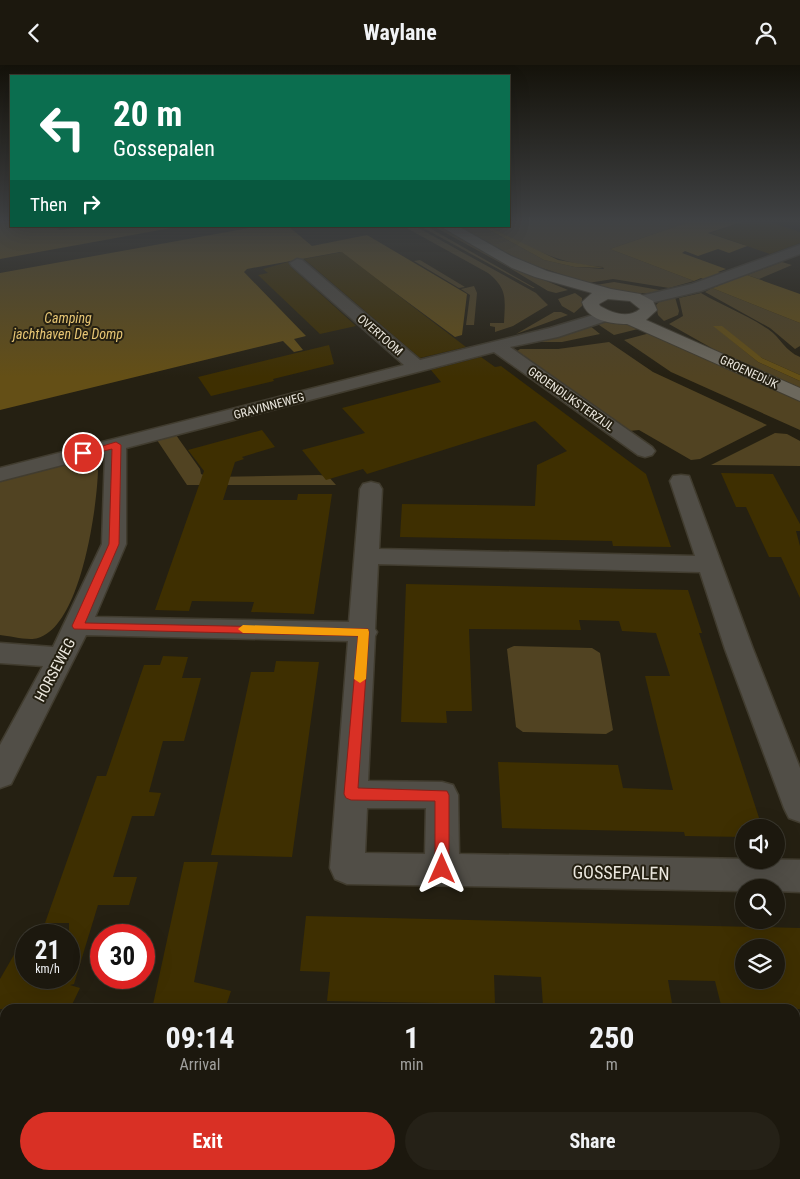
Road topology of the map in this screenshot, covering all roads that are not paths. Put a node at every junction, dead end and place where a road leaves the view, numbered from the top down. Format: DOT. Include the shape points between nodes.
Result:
graph roads {
  1 [pos="309,273"];
  2 [pos="539,273"];
  3 [pos="734,273"];
  4 [pos="600,305"];
  5 [pos="644,307"];
  6 [pos="629,319"];
  7 [pos="497,346"];
  8 [pos="698,347"];
  9 [pos="417,367"];
  10 [pos="800,395"];
  11 [pos="116,445"];
  12 [pos="645,451"];
  13 [pos="0,475"];
  14 [pos="681,481"];
  15 [pos="371,489"];
  16 [pos="366,556"];
  17 [pos="709,564"];
  18 [pos="78,626"];
  19 [pos="364,632"];
  20 [pos="0,653"];
  21 [pos="61,657"];
  22 [pos="0,775"];
  23 [pos="351,794"];
  24 [pos="800,808"];
  25 [pos="442,869"];
  26 [pos="800,876"];
  1 -- 9 [label="street, OVERTOOM"];
  2 -- 4 [label="main road"];
  3 -- 5 [label="street"];
  4 -- 5 [label="main road, GROENEDIJK" via="626,295"];
  4 -- 6 [label="main road"];
  4 -- 7 [label="street, GRAVINNEWEG" via="552,333"];
  5 -- 6 [label="main road"];
  5 -- 8 [label="main road, GROENEDIJK"];
  6 -- 8 [label="main road, GROENEDIJK"];
  7 -- 9 [label="street, GRAVINNEWEG"];
  7 -- 12 [label="street, GROENDIJKSTERZIJL"];
  8 -- 10 [label="main road, GROENEDIJK"];
  9 -- 11 [label="street, GRAVINNEWEG"];
  11 -- 13 [label="street, GRAVINNEWEG"];
  11 -- 18 [label="street, HORSEWEG" via="114,544"];
  14 -- 17 [label="street"];
  15 -- 16 [label="street, GOSSEPALEN"];
  16 -- 17 [label="street"];
  16 -- 19 [label="street, GOSSEPALEN"];
  17 -- 24 [label="street"];
  18 -- 19 [label="street"];
  18 -- 21 [label="street, HORSEWEG"];
  19 -- 23 [label="street, GOSSEPALEN"];
  20 -- 21 [label="street"];
  21 -- 22 [label="street, HORSEWEG"];
  23 -- 25 [label="street" via="442,795"];
  23 -- 25 [label="street, GOSSEPALEN" via="347,868"];
  25 -- 26 [label="street, GOSSEPALEN"];
}
